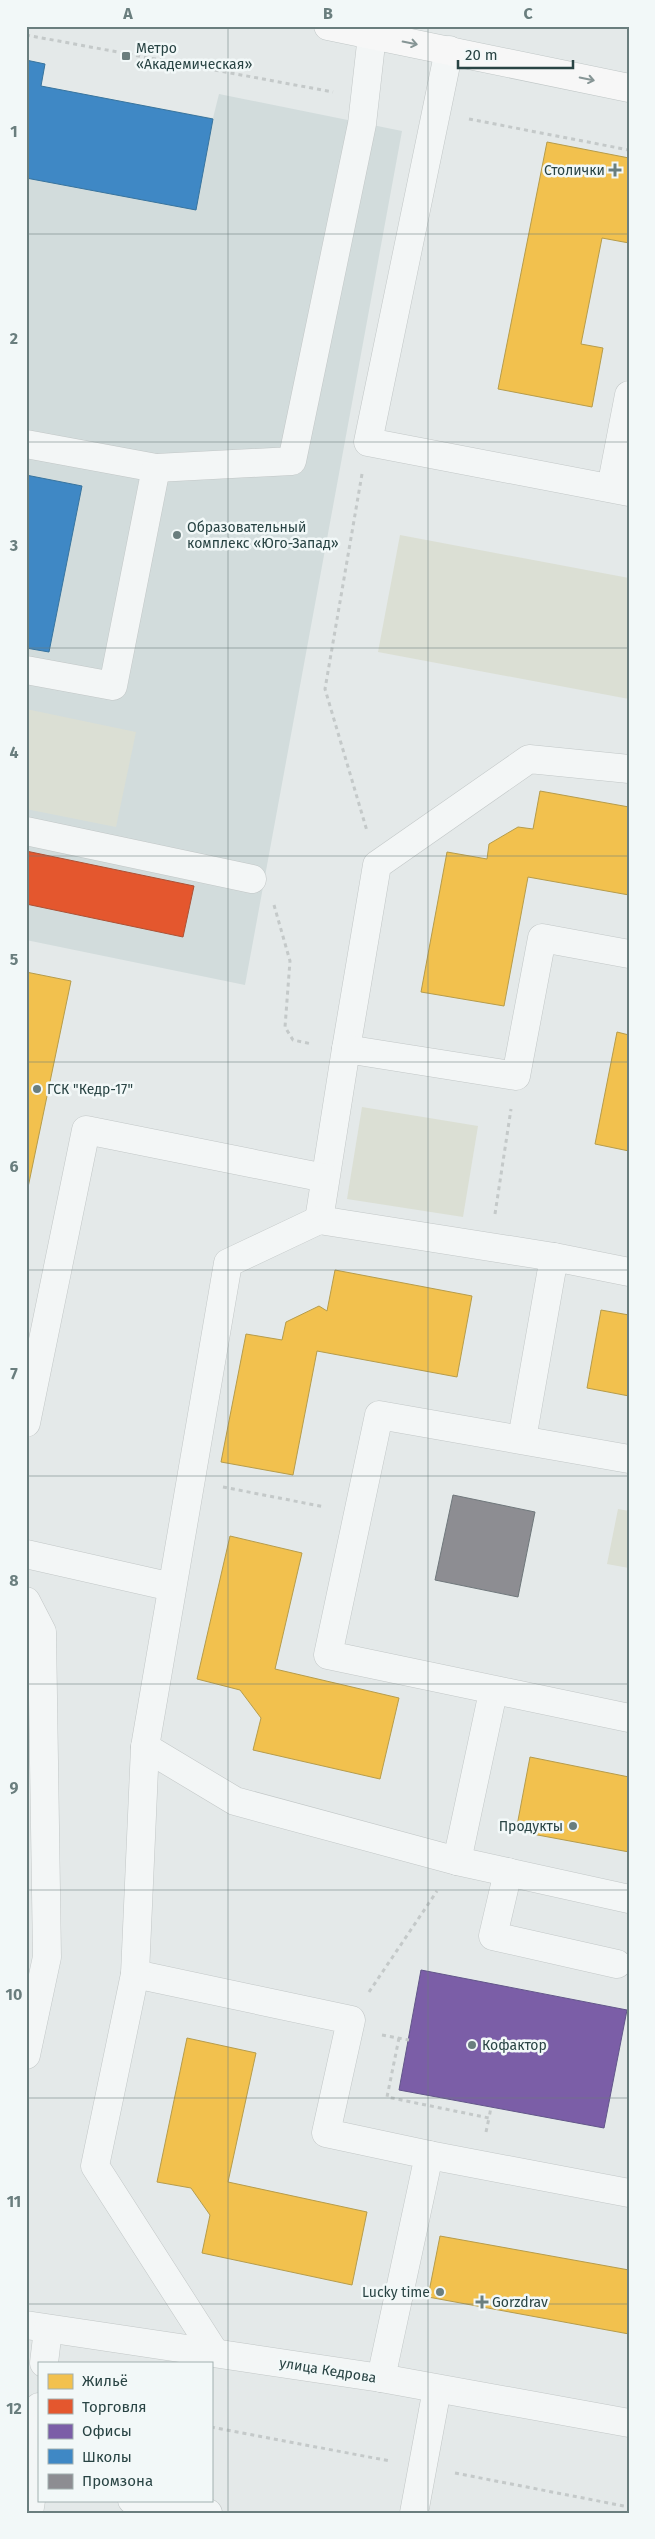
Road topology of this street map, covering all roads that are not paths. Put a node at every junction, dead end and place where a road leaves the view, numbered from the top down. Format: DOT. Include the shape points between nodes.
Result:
graph roads {
  1 [pos="328,26"];
  2 [pos="372,35"];
  3 [pos="449,50"];
  4 [pos="629,88"];
  5 [pos="629,395"];
  6 [pos="26,444"];
  7 [pos="156,468"];
  8 [pos="620,490"];
  9 [pos="26,670"];
  10 [pos="629,769"];
  11 [pos="26,831"];
  12 [pos="252,879"];
  13 [pos="629,954"];
  14 [pos="346,1050"];
  15 [pos="325,1178"];
  16 [pos="319,1220"];
  17 [pos="554,1257"];
  18 [pos="629,1272"];
  19 [pos="26,1423"];
  20 [pos="522,1439"];
  21 [pos="629,1459"];
  22 [pos="26,1554"];
  23 [pos="172,1586"];
  24 [pos="26,1601"];
  25 [pos="493,1692"];
  26 [pos="629,1718"];
  27 [pos="145,1747"];
  28 [pos="458,1861"];
  29 [pos="508,1872"];
  30 [pos="629,1899"];
  31 [pos="617,1964"];
  32 [pos="134,1974"];
  33 [pos="26,2054"];
  34 [pos="429,2155"];
  35 [pos="629,2193"];
  36 [pos="37,2327"];
  37 [pos="215,2353"];
  38 [pos="44,2362"];
  39 [pos="381,2378"];
  40 [pos="437,2389"];
  41 [pos="629,2423"];
  42 [pos="38,2432"];
  43 [pos="36,2482"];
  44 [pos="144,2502"];
  45 [pos="28,2513"];
  46 [pos="208,2513"];
  47 [pos="414,2513"];
  1 -- 2 [label="main road"];
  2 -- 3 [label="main road, one-way"];
  2 -- 7 [label="street" via="362,124 292,460"];
  3 -- 4 [label="main road, one-way"];
  3 -- 8 [label="street" via="368,442"];
  5 -- 8 [label="street"];
  6 -- 7 [label="street"];
  7 -- 9 [label="street" via="113,686"];
  10 -- 14 [label="street" via="529,759 377,865"];
  11 -- 12 [label="street"];
  13 -- 14 [label="street" via="542,938 516,1076"];
  14 -- 15 [label="street"];
  15 -- 16 [label="street"];
  15 -- 19 [label="street" via="86,1130"];
  16 -- 17 [label="street"];
  16 -- 23 [label="street" via="228,1264"];
  17 -- 18 [label="street"];
  17 -- 20 [label="street"];
  20 -- 21 [label="street"];
  20 -- 25 [label="street" via="378,1415 328,1655"];
  22 -- 23 [label="street"];
  23 -- 27 [label="street"];
  24 -- 33 [label="street" via="42,1632 47,1957"];
  25 -- 26 [label="street"];
  25 -- 28 [label="street"];
  27 -- 28 [label="street" via="235,1801"];
  27 -- 32 [label="street"];
  28 -- 29 [label="street"];
  29 -- 30 [label="street"];
  29 -- 31 [label="street" via="493,1936"];
  32 -- 34 [label="street" via="351,2020 326,2133"];
  32 -- 37 [label="street" via="95,2166"];
  34 -- 35 [label="street"];
  34 -- 39 [label="street"];
  36 -- 37 [label="street, улица Кедрова"];
  36 -- 38 [label="street"];
  37 -- 39 [label="street, улица Кедрова"];
  39 -- 40 [label="street, улица Кедрова"];
  40 -- 41 [label="street, улица Кедрова"];
  40 -- 47 [label="street"];
  42 -- 43 [label="street"];
  43 -- 45 [label="street"];
  44 -- 46 [label="street"];
}
